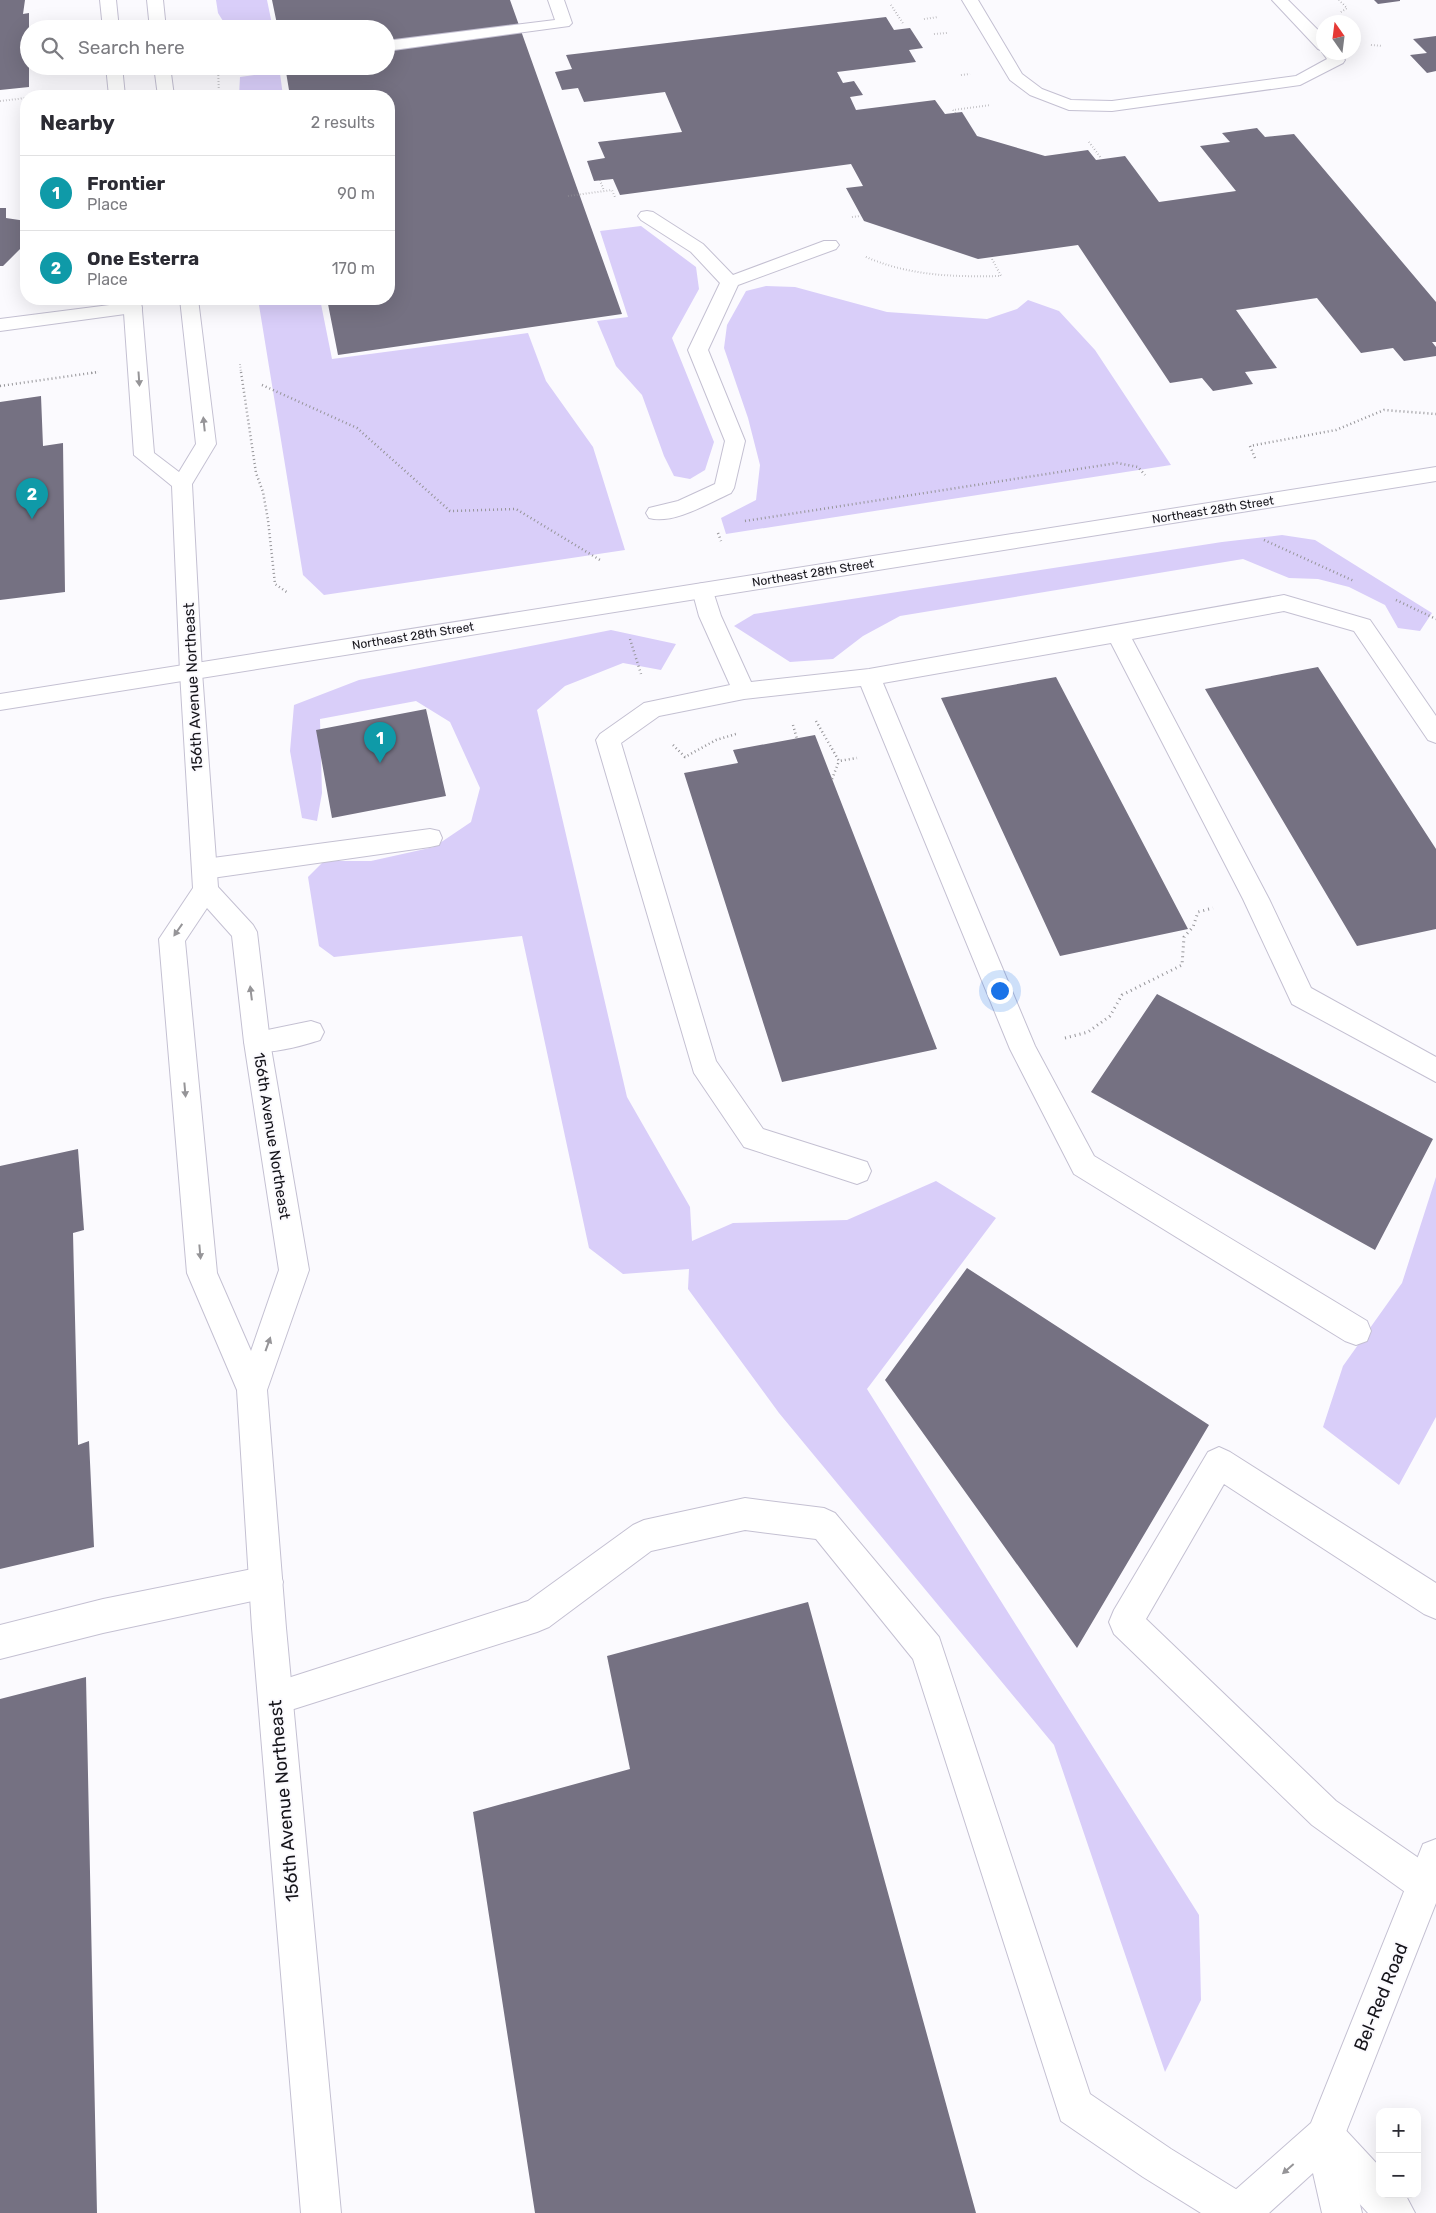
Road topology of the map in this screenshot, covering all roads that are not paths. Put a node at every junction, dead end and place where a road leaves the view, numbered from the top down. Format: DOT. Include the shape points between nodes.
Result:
graph roads {
  1 [pos="108,0"];
  2 [pos="155,0"];
  3 [pos="556,0"];
  4 [pos="970,0"];
  5 [pos="1280,0"];
  6 [pos="110,20"];
  7 [pos="157,20"];
  8 [pos="1316,38"];
  9 [pos="395,45"];
  10 [pos="1328,60"];
  11 [pos="115,75"];
  12 [pos="163,75"];
  13 [pos="116,90"];
  14 [pos="165,90"];
  15 [pos="647,216"];
  16 [pos="830,245"];
  17 [pos="730,282"];
  18 [pos="121,305"];
  19 [pos="133,305"];
  20 [pos="190,305"];
  21 [pos="0,325"];
  22 [pos="1436,474"];
  23 [pos="182,484"];
  24 [pos="656,513"];
  25 [pos="704,590"];
  26 [pos="1118,634"];
  27 [pos="191,672"];
  28 [pos="869,677"];
  29 [pos="744,691"];
  30 [pos="0,702"];
  31 [pos="1436,734"];
  32 [pos="430,838"];
  33 [pos="205,880"];
  34 [pos="310,1032"];
  35 [pos="257,1042"];
  36 [pos="1436,1070"];
  37 [pos="858,1171"];
  38 [pos="1356,1331"];
  39 [pos="252,1390"];
  40 [pos="266,1582"];
  41 [pos="1436,1602"];
  42 [pos="0,1642"];
  43 [pos="275,1698"];
  44 [pos="1431,1870"];
  45 [pos="1325,2137"];
  46 [pos="321,2213"];
  47 [pos="1239,2213"];
  48 [pos="1342,2213"];
  49 [pos="1395,2213"];
  1 -- 6 [label="main road"];
  2 -- 7 [label="main road"];
  3 -- 9 [label="main road" via="564,23"];
  4 -- 10 [label="main road" via="1016,77 1036,92 1069,105 1112,106 1300,80"];
  5 -- 8 [label="main road"];
  11 -- 13 [label="main road"];
  12 -- 14 [label="main road"];
  15 -- 17 [label="main road" via="697,248"];
  16 -- 17 [label="main road"];
  17 -- 24 [label="main road" via="698,350 735,441 724,488 684,507"];
  18 -- 21 [label="main road"];
  19 -- 23 [label="main road, one-way" via="144,455"];
  23 -- 20 [label="main road, one-way" via="206,444"];
  22 -- 25 [label="main road, Northeast 28th Street"];
  23 -- 27 [label="main road, 156th Avenue Northeast"];
  25 -- 27 [label="main road, Northeast 28th Street"];
  25 -- 29 [label="main road" via="710,616"];
  26 -- 28 [label="main road"];
  26 -- 31 [label="main road" via="1284,603 1362,625"];
  26 -- 36 [label="main road" via="1256,899 1301,996"];
  27 -- 30 [label="main road, Northeast 28th Street"];
  27 -- 33 [label="main road, 156th Avenue Northeast"];
  28 -- 29 [label="main road"];
  28 -- 38 [label="main road" via="1023,1049 1084,1165"];
  29 -- 37 [label="main road" via="652,709 608,740 704,1065 754,1138"];
  32 -- 33 [label="main road" via="278,857"];
  35 -- 33 [label="main road, 156th Avenue Northeast, one-way" via="244,932"];
  33 -- 39 [label="main road, 156th Avenue Northeast, one-way" via="172,939 202,1272"];
  34 -- 35 [label="main road"];
  39 -- 35 [label="main road, 156th Avenue Northeast, one-way" via="294,1270"];
  39 -- 40 [label="main road, 156th Avenue Northeast"];
  40 -- 42 [label="main road" via="103,1616"];
  40 -- 43 [label="main road, 156th Avenue Northeast"];
  41 -- 44 [label="main road" via="1219,1463 1126,1622 1324,1813"];
  43 -- 46 [label="main road, 156th Avenue Northeast"];
  43 -- 47 [label="main road" via="537,1615 644,1536 744,1514 824,1524 927,1649 1075,2107 1157,2163"];
  44 -- 45 [label="main road, Bel-Red Road"];
  45 -- 47 [label="main road, Bel-Red Road, one-way"];
  45 -- 48 [label="main road"];
  45 -- 49 [label="main road"];
}
